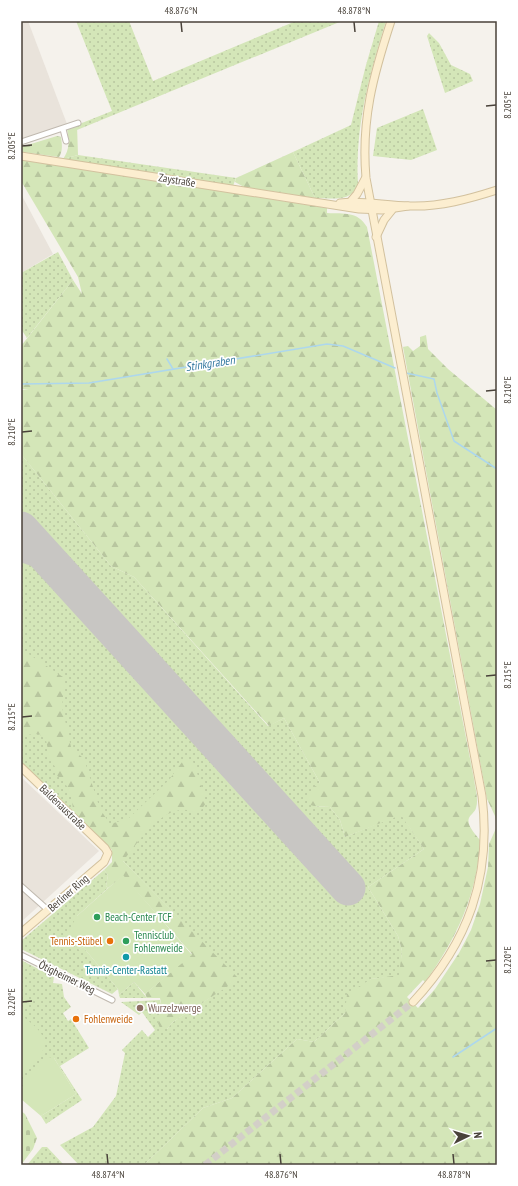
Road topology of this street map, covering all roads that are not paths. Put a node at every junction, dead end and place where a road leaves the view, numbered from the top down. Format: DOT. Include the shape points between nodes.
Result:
graph roads {
  1 [pos="391,21"];
  2 [pos="78,123"];
  3 [pos="63,129"];
  4 [pos="66,141"];
  5 [pos="21,142"];
  6 [pos="21,156"];
  7 [pos="366,178"];
  8 [pos="497,190"];
  9 [pos="351,201"];
  10 [pos="369,202"];
  11 [pos="333,204"];
  12 [pos="408,206"];
  13 [pos="371,210"];
  14 [pos="392,210"];
  15 [pos="376,237"];
  16 [pos="21,767"];
  17 [pos="105,848"];
  18 [pos="21,886"];
  19 [pos="48,910"];
  20 [pos="21,933"];
  21 [pos="21,955"];
  22 [pos="112,1000"];
  23 [pos="413,1002"];
  1 -- 7 [label="main road" via="366,113"];
  2 -- 3 [label="street"];
  3 -- 4 [label="street"];
  3 -- 5 [label="street"];
  6 -- 11 [label="main road, Zaystraße"];
  7 -- 9 [label="main road"];
  7 -- 10 [label="main road"];
  8 -- 12 [label="main road" via="447,203"];
  9 -- 10 [label="main road, Zaystraße"];
  9 -- 11 [label="main road, Zaystraße"];
  10 -- 12 [label="main road, Zaystraße"];
  10 -- 13 [label="main road"];
  11 -- 13 [label="main road, Zaystraße"];
  12 -- 14 [label="main road, Zaystraße"];
  13 -- 14 [label="main road, Zaystraße"];
  13 -- 15 [label="main road"];
  14 -- 15 [label="main road"];
  15 -- 23 [label="main road" via="484,814 485,849 479,884 467,922 446,962"];
  16 -- 17 [label="main road, Baldenaustraße"];
  17 -- 19 [label="main road, Berliner Ring" via="108,856 104,862"];
  18 -- 19 [label="street"];
  19 -- 20 [label="main road, Berliner Ring"];
  21 -- 22 [label="street, Ötigheimer Weg"];
}
